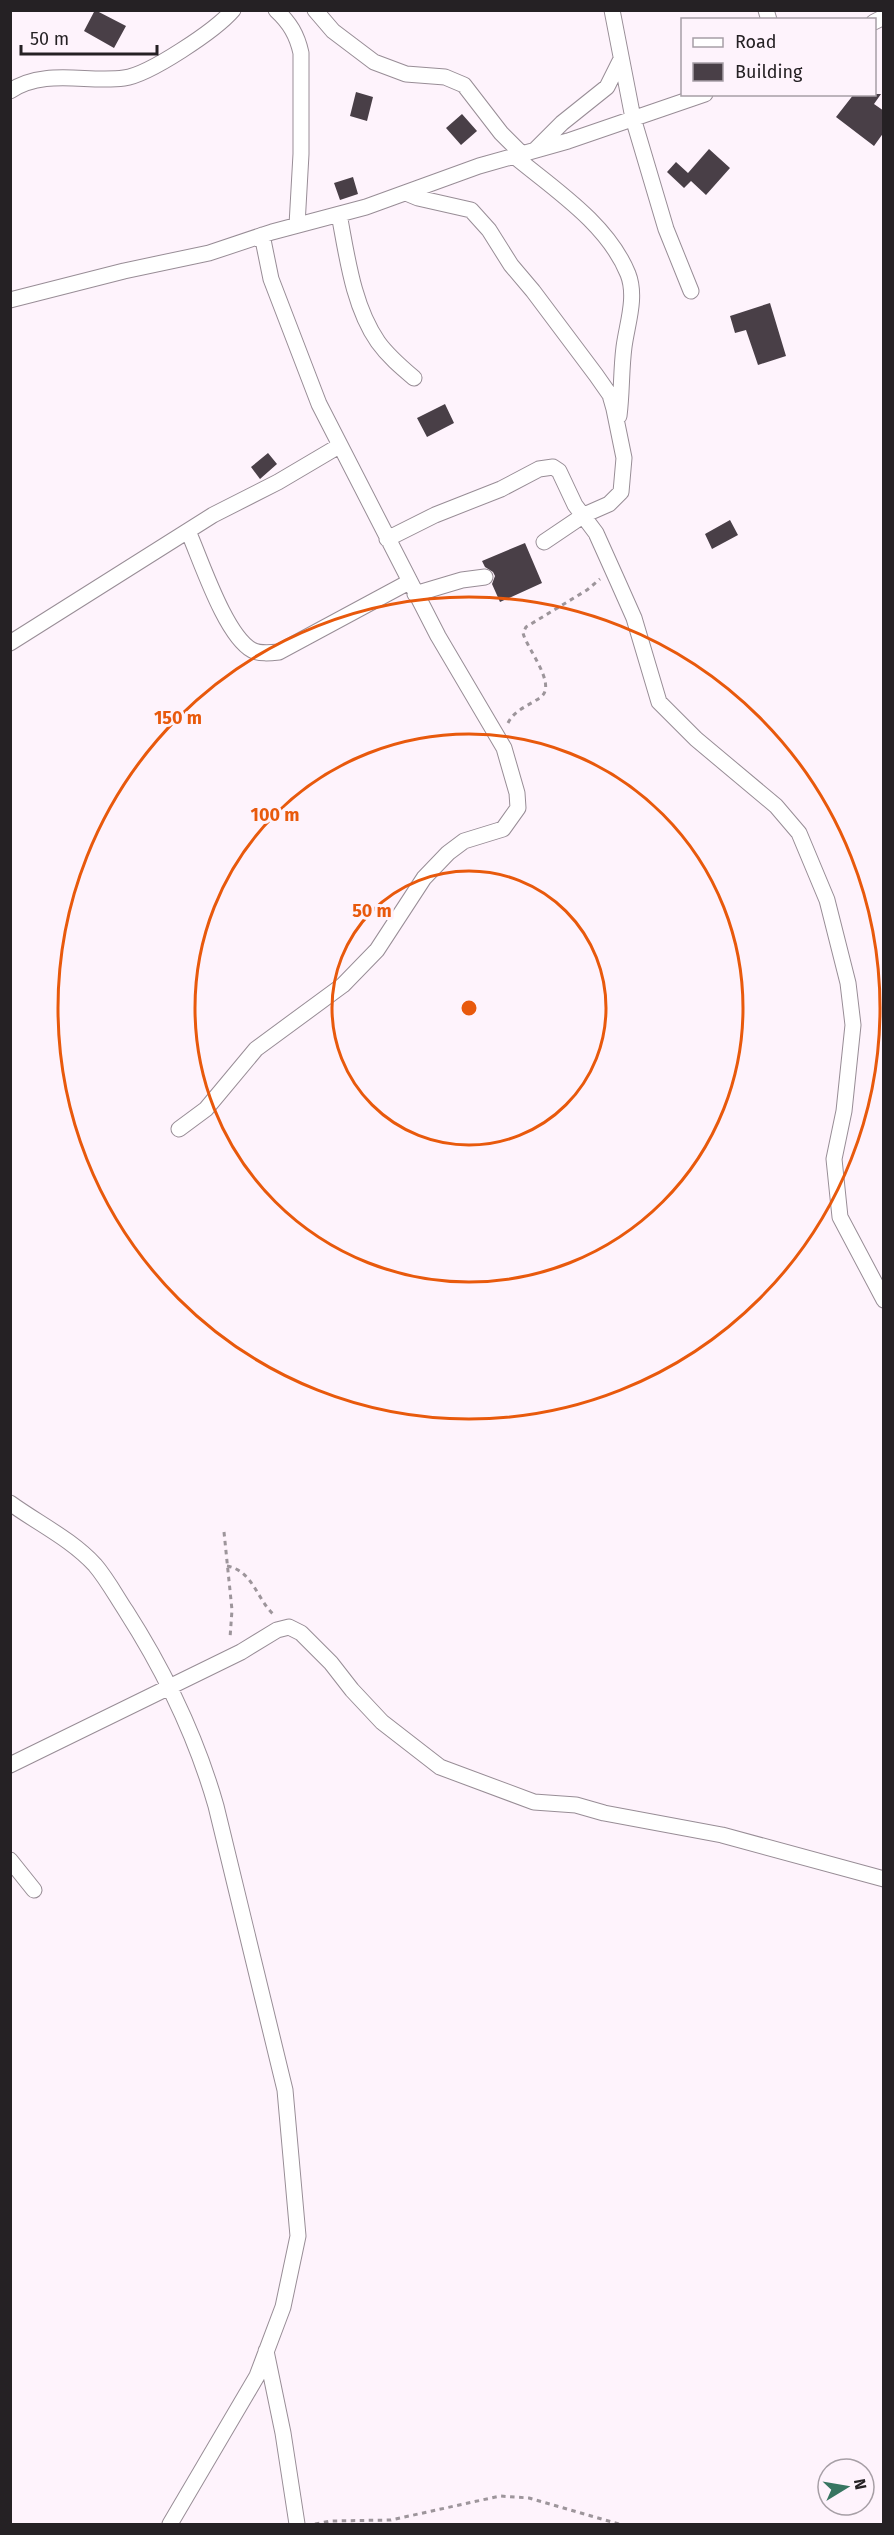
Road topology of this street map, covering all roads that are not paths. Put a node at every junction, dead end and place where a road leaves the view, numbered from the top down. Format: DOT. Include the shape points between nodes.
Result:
graph roads {
  1 [pos="233,10"];
  2 [pos="276,10"];
  3 [pos="315,10"];
  4 [pos="612,10"];
  5 [pos="621,59"];
  6 [pos="10,91"];
  7 [pos="699,96"];
  8 [pos="633,118"];
  9 [pos="523,154"];
  10 [pos="406,192"];
  11 [pos="339,214"];
  12 [pos="297,225"];
  13 [pos="262,235"];
  14 [pos="691,291"];
  15 [pos="10,300"];
  16 [pos="414,378"];
  17 [pos="618,428"];
  18 [pos="339,446"];
  19 [pos="584,515"];
  20 [pos="188,531"];
  21 [pos="387,539"];
  22 [pos="544,542"];
  23 [pos="485,577"];
  24 [pos="412,588"];
  25 [pos="10,644"];
  26 [pos="179,1129"];
  27 [pos="884,1300"];
  28 [pos="10,1503"];
  29 [pos="169,1687"];
  30 [pos="10,1765"];
  31 [pos="10,1860"];
  32 [pos="884,1879"];
  33 [pos="34,1890"];
  34 [pos="266,2351"];
  35 [pos="170,2524"];
  36 [pos="297,2524"];
  1 -- 6 [label="street" via="158,66 138,75 105,80 41,80"];
  2 -- 12 [label="street" via="289,22 301,53"];
  3 -- 9 [label="street" via="333,31 374,62 406,74 445,77 464,85 501,133"];
  4 -- 5 [label="street"];
  5 -- 8 [label="street"];
  5 -- 9 [label="street" via="608,87"];
  7 -- 8 [label="street"];
  8 -- 9 [label="street"];
  8 -- 14 [label="street" via="666,229"];
  9 -- 10 [label="street"];
  9 -- 17 [label="street" via="608,240 628,274 631,301"];
  10 -- 11 [label="street"];
  10 -- 17 [label="street" via="432,202 462,206 481,220 610,395"];
  11 -- 12 [label="street"];
  11 -- 16 [label="street" via="353,281 368,321 394,361"];
  12 -- 13 [label="street"];
  13 -- 15 [label="street" via="208,253"];
  13 -- 18 [label="street" via="271,279"];
  17 -- 19 [label="street" via="624,458 621,492 609,504"];
  18 -- 20 [label="street"];
  18 -- 21 [label="street"];
  19 -- 21 [label="street" via="559,471 547,466"];
  19 -- 22 [label="street"];
  19 -- 27 [label="street" via="634,618 659,702 704,747 776,806 799,833 827,900 848,983 853,1025 844,1111 834,1159 840,1217"];
  20 -- 24 [label="street" via="227,621 253,651 279,652"];
  20 -- 25 [label="street"];
  21 -- 24 [label="street"];
  23 -- 24 [label="street"];
  24 -- 26 [label="street" via="502,744 518,808 503,829 464,841 448,852 424,878 377,950 343,985 256,1049 206,1109"];
  28 -- 29 [label="street" via="51,1528 95,1566 143,1638"];
  29 -- 30 [label="street"];
  29 -- 32 [label="street" via="277,1630 291,1628 331,1663 382,1722 440,1767 534,1802 576,1805 604,1814 722,1835"];
  29 -- 34 [label="street" via="207,1776 285,2090 298,2236 283,2307"];
  31 -- 33 [label="street"];
  34 -- 35 [label="street" via="256,2376"];
  34 -- 36 [label="street"];
}
